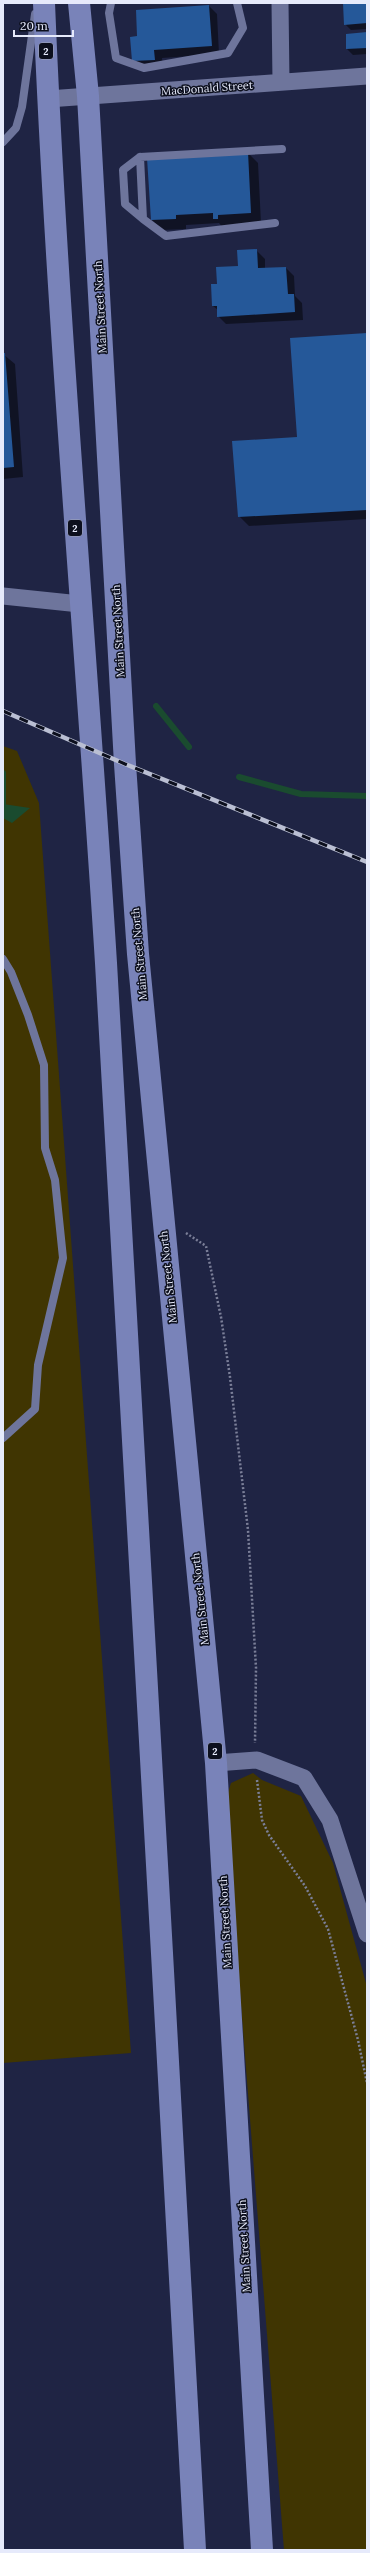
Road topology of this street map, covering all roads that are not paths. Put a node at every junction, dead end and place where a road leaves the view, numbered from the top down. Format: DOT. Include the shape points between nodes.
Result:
graph roads {
  1 [pos="37,3"];
  2 [pos="44,3"];
  3 [pos="79,3"];
  4 [pos="111,3"];
  5 [pos="237,3"];
  6 [pos="280,3"];
  7 [pos="367,76"];
  8 [pos="282,82"];
  9 [pos="88,96"];
  10 [pos="48,99"];
  11 [pos="3,142"];
  12 [pos="282,149"];
  13 [pos="140,157"];
  14 [pos="143,219"];
  15 [pos="275,223"];
  16 [pos="3,596"];
  17 [pos="80,604"];
  18 [pos="3,959"];
  19 [pos="3,1438"];
  20 [pos="216,1763"];
  21 [pos="367,1934"];
  22 [pos="195,2550"];
  23 [pos="262,2550"];
  1 -- 11 [label="lane" via="22,107 16,128"];
  2 -- 10 [label="main road, 2"];
  3 -- 9 [label="main road, Main Street North / 2"];
  4 -- 5 [label="lane" via="109,13 116,58 144,68 228,53 243,28"];
  6 -- 8 [label="street"];
  7 -- 8 [label="street, MacDonald Street"];
  8 -- 9 [label="street, MacDonald Street"];
  9 -- 10 [label="street, MacDonald Street"];
  9 -- 20 [label="main road, Main Street North / 2" via="138,954"];
  10 -- 17 [label="main road, 2"];
  12 -- 13 [label="lane"];
  13 -- 14 [label="lane"];
  13 -- 14 [label="lane" via="123,170 125,204"];
  14 -- 15 [label="lane" via="166,236"];
  16 -- 17 [label="street"];
  17 -- 22 [label="main road, 2" via="106,965"];
  18 -- 19 [label="lane" via="28,1016 44,1065 45,1148 55,1180 63,1258 38,1365 36,1409"];
  20 -- 21 [label="street" via="257,1760 304,1778 330,1820"];
  20 -- 23 [label="main road, Main Street North / 2"];
}
